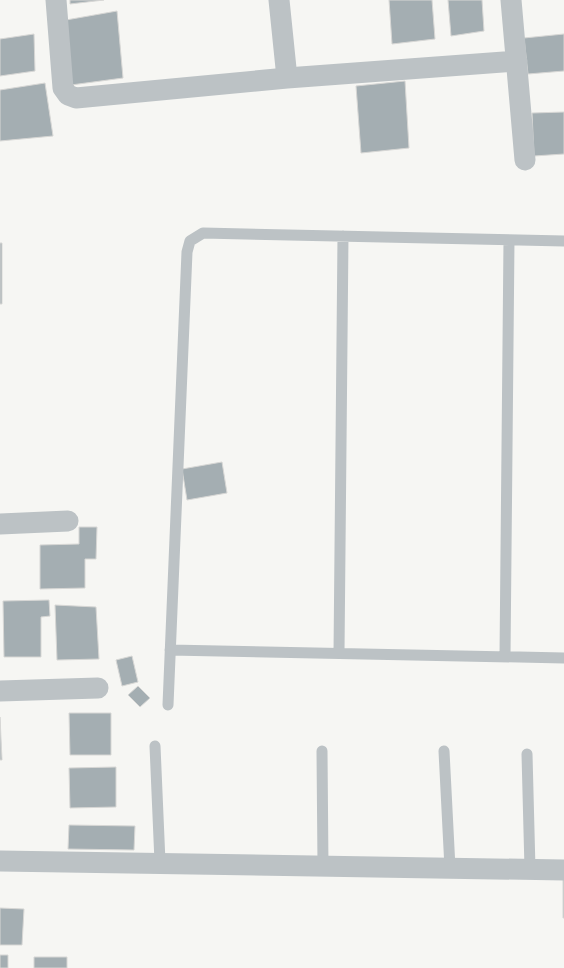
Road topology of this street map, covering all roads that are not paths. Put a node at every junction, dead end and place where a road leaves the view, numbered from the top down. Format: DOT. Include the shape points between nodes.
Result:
graph roads {
  1 [pos="56,0"];
  2 [pos="279,0"];
  3 [pos="511,0"];
  4 [pos="517,61"];
  5 [pos="287,78"];
  6 [pos="525,160"];
  7 [pos="344,236"];
  8 [pos="509,240"];
  9 [pos="564,241"];
  10 [pos="68,521"];
  11 [pos="0,524"];
  12 [pos="170,650"];
  13 [pos="339,654"];
  14 [pos="505,657"];
  15 [pos="564,658"];
  16 [pos="98,688"];
  17 [pos="0,691"];
  18 [pos="168,705"];
  19 [pos="154,746"];
  20 [pos="322,751"];
  21 [pos="444,751"];
  22 [pos="527,754"];
  23 [pos="0,861"];
  24 [pos="160,862"];
  25 [pos="323,866"];
  26 [pos="450,868"];
  27 [pos="530,870"];
  28 [pos="564,870"];
  1 -- 5 [label="street" via="63,88 68,95 76,98"];
  2 -- 5 [label="street"];
  3 -- 4 [label="street"];
  4 -- 5 [label="street"];
  4 -- 6 [label="street"];
  7 -- 8 [label="lane"];
  7 -- 12 [label="lane" via="203,233 190,241 187,252"];
  7 -- 13 [label="lane"];
  8 -- 9 [label="lane"];
  8 -- 14 [label="lane"];
  10 -- 11 [label="street"];
  12 -- 13 [label="lane"];
  12 -- 18 [label="lane"];
  13 -- 14 [label="lane"];
  14 -- 15 [label="lane"];
  16 -- 17 [label="street"];
  19 -- 24 [label="lane"];
  20 -- 25 [label="lane"];
  21 -- 26 [label="lane"];
  22 -- 27 [label="lane"];
  23 -- 24 [label="street"];
  24 -- 25 [label="street"];
  25 -- 26 [label="street"];
  26 -- 27 [label="street"];
  27 -- 28 [label="street"];
}
